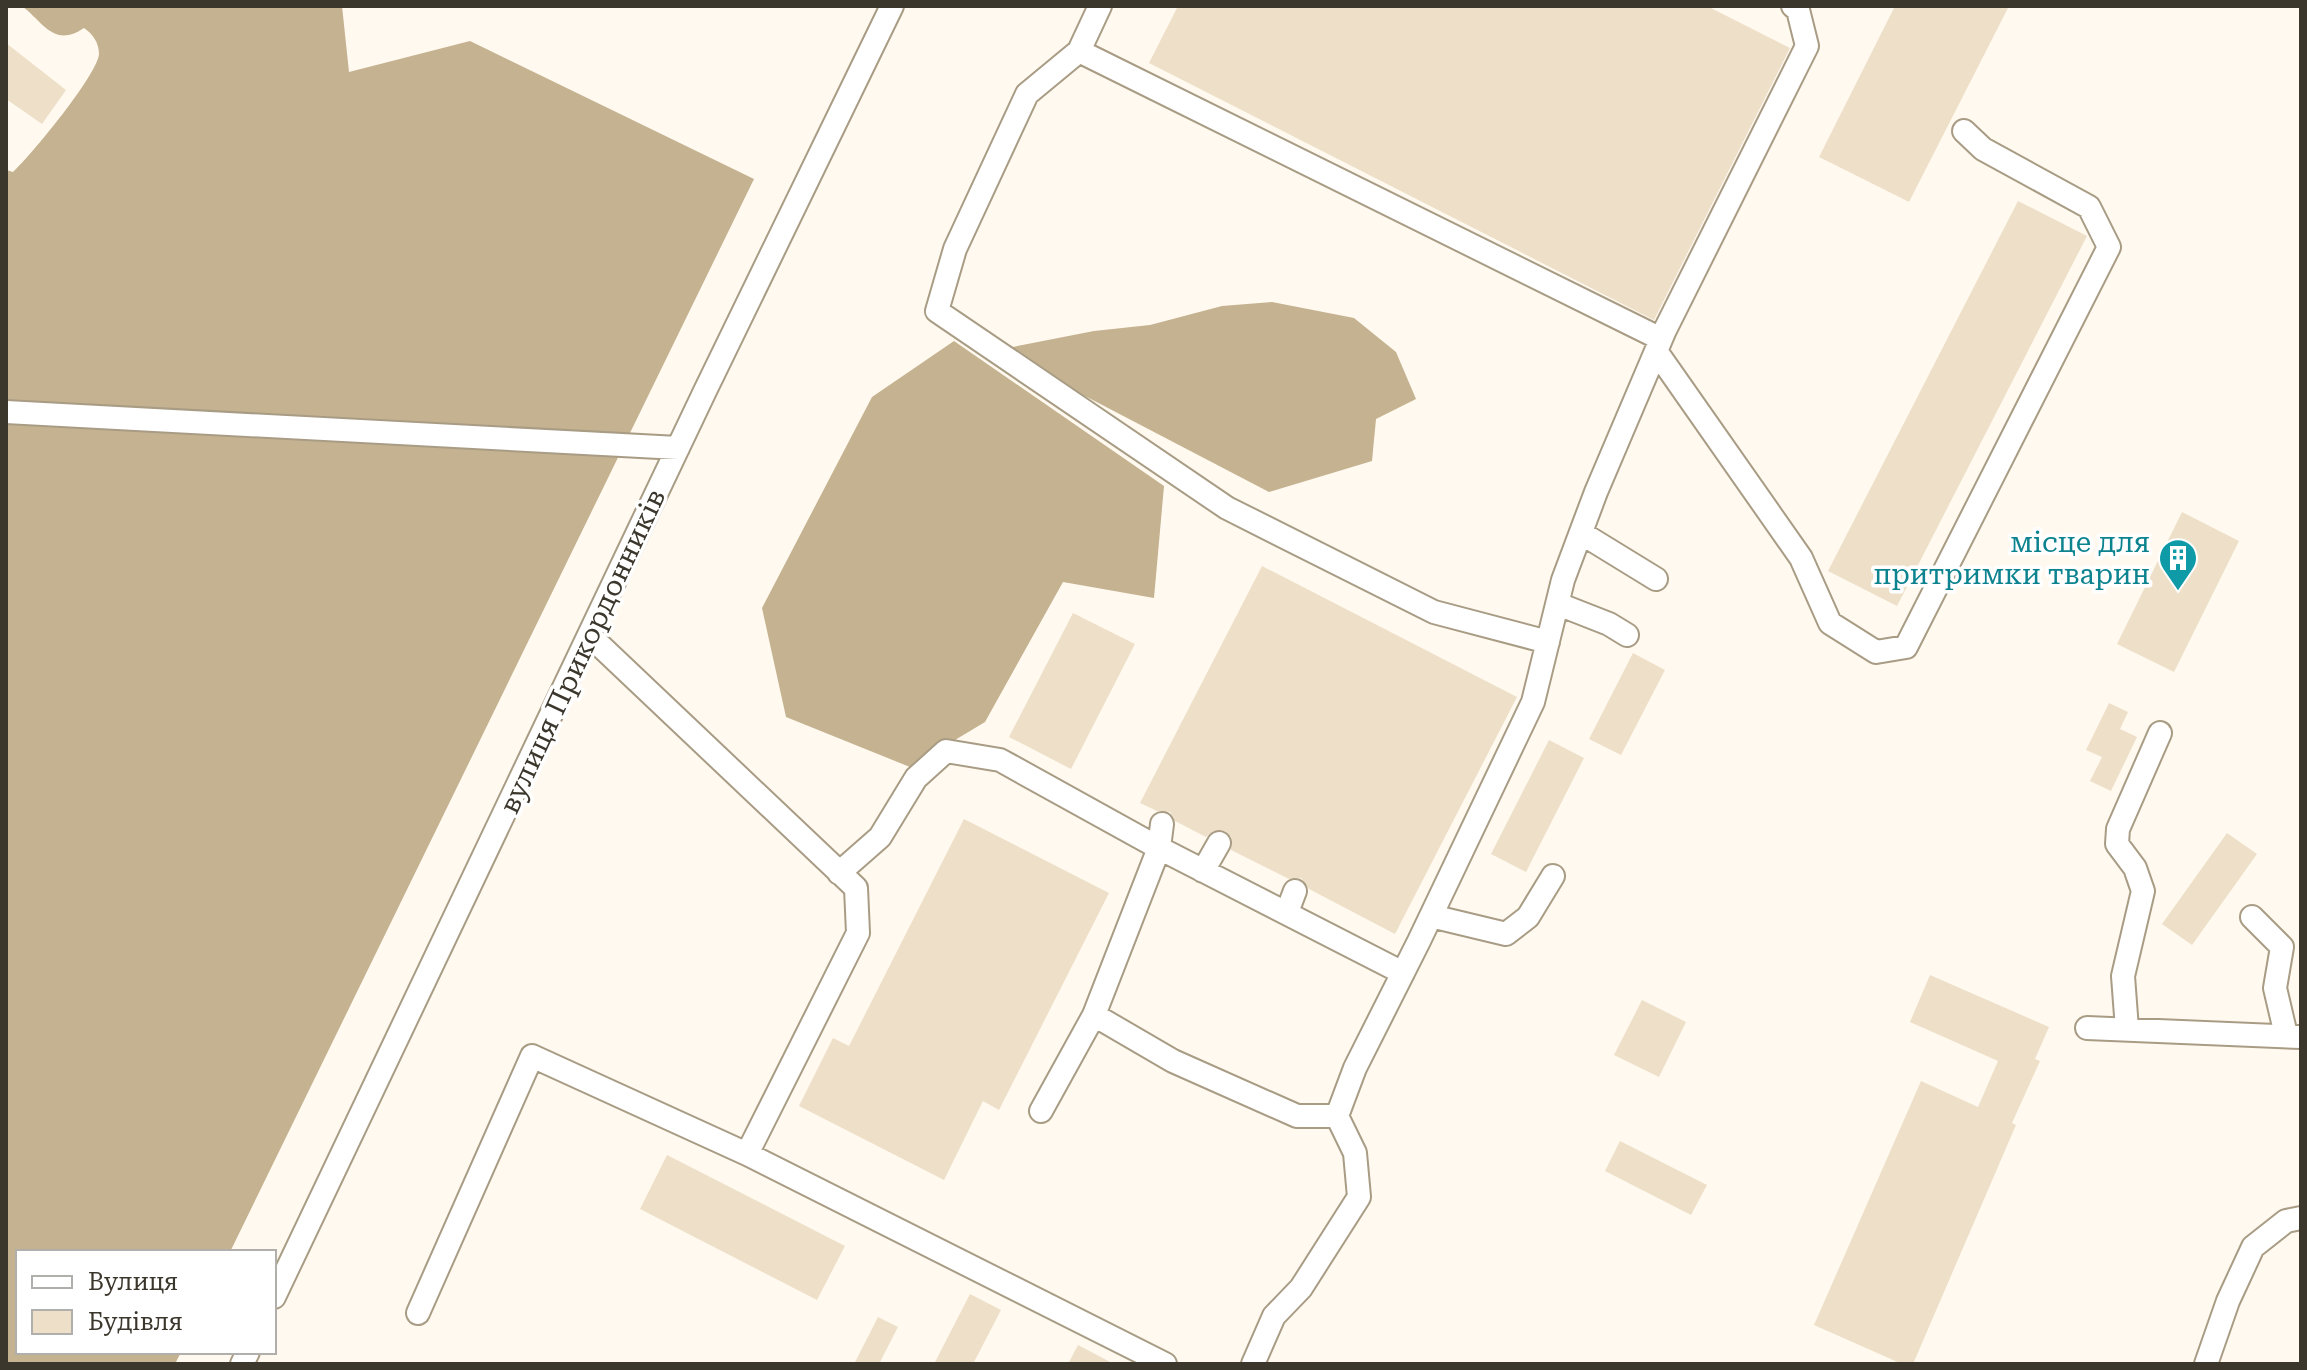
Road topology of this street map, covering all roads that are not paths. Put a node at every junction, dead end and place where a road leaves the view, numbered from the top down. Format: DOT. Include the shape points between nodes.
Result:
graph roads {
  1 [pos="892,6"];
  2 [pos="1100,6"];
  3 [pos="1793,6"];
  4 [pos="1079,51"];
  5 [pos="1964,131"];
  6 [pos="1658,345"];
  7 [pos="6,412"];
  8 [pos="678,448"];
  9 [pos="1581,533"];
  10 [pos="1656,579"];
  11 [pos="1558,604"];
  12 [pos="589,635"];
  13 [pos="1627,635"];
  14 [pos="1548,642"];
  15 [pos="2160,733"];
  16 [pos="1162,824"];
  17 [pos="1219,843"];
  18 [pos="1159,848"];
  19 [pos="1203,871"];
  20 [pos="839,873"];
  21 [pos="1553,876"];
  22 [pos="1431,916"];
  23 [pos="2252,917"];
  24 [pos="1403,973"];
  25 [pos="1094,1015"];
  26 [pos="2087,1028"];
  27 [pos="2127,1029"];
  28 [pos="2293,1036"];
  29 [pos="1041,1111"];
  30 [pos="1337,1116"];
  31 [pos="747,1154"];
  32 [pos="2301,1218"];
  33 [pos="276,1293"];
  34 [pos="418,1313"];
  35 [pos="1165,1364"];
  36 [pos="1253,1364"];
  37 [pos="2206,1364"];
  1 -- 8 [label="street, вулиця Прикордонників"];
  2 -- 4 [label="street"];
  3 -- 6 [label="street" via="1807,46"];
  4 -- 6 [label="street"];
  4 -- 14 [label="street" via="1027,94 955,249 937,311 1227,508 1434,612"];
  5 -- 6 [label="street" via="1983,149 2089,207 2109,247 1906,647 1876,652 1830,623 1801,558"];
  6 -- 9 [label="street"];
  7 -- 8 [label="street"];
  8 -- 12 [label="street, вулиця Прикордонників"];
  9 -- 10 [label="street"];
  9 -- 11 [label="street"];
  11 -- 13 [label="street"];
  11 -- 14 [label="street"];
  12 -- 20 [label="street"];
  12 -- 33 [label="street, вулиця Прикордонників"];
  14 -- 22 [label="street" via="1533,702"];
  15 -- 27 [label="street" via="2118,829 2117,844 2135,868 2143,891 2123,976"];
  16 -- 18 [label="street"];
  17 -- 19 [label="street"];
  18 -- 19 [label="street"];
  18 -- 20 [label="street" via="1000,760 946,751 916,778 880,837"];
  18 -- 25 [label="street"];
  19 -- 24 [label="street" via="1291,902"];
  20 -- 31 [label="street" via="856,888 858,933"];
  21 -- 22 [label="street" via="1528,917 1506,934"];
  22 -- 24 [label="street"];
  23 -- 28 [label="street" via="2282,947 2275,988"];
  24 -- 30 [label="street"];
  25 -- 29 [label="street"];
  25 -- 30 [label="street" via="1173,1061 1297,1116"];
  26 -- 27 [label="street"];
  27 -- 28 [label="street"];
  30 -- 36 [label="street" via="1355,1153 1359,1197 1301,1288 1274,1316"];
  31 -- 34 [label="street" via="532,1056"];
  31 -- 35 [label="street"];
  32 -- 37 [label="street" via="2286,1221 2253,1247"];
}
